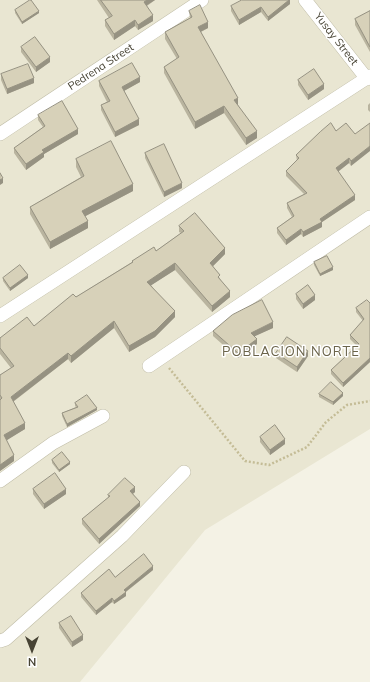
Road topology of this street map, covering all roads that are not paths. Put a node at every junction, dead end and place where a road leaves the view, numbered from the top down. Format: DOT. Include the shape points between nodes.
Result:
graph roads {
  1 [pos="202,0"];
  2 [pos="306,0"];
  3 [pos="368,78"];
  4 [pos="0,134"];
  5 [pos="370,217"];
  6 [pos="0,316"];
  7 [pos="149,366"];
  8 [pos="102,416"];
  9 [pos="184,472"];
  10 [pos="0,481"];
  11 [pos="0,641"];
  1 -- 4 [label="street, Pedrena Street"];
  2 -- 3 [label="street, Yusay Street"];
  3 -- 6 [label="street"];
  5 -- 7 [label="street"];
  8 -- 10 [label="street" via="53,443"];
  9 -- 11 [label="street" via="122,536 6,639"];
}
